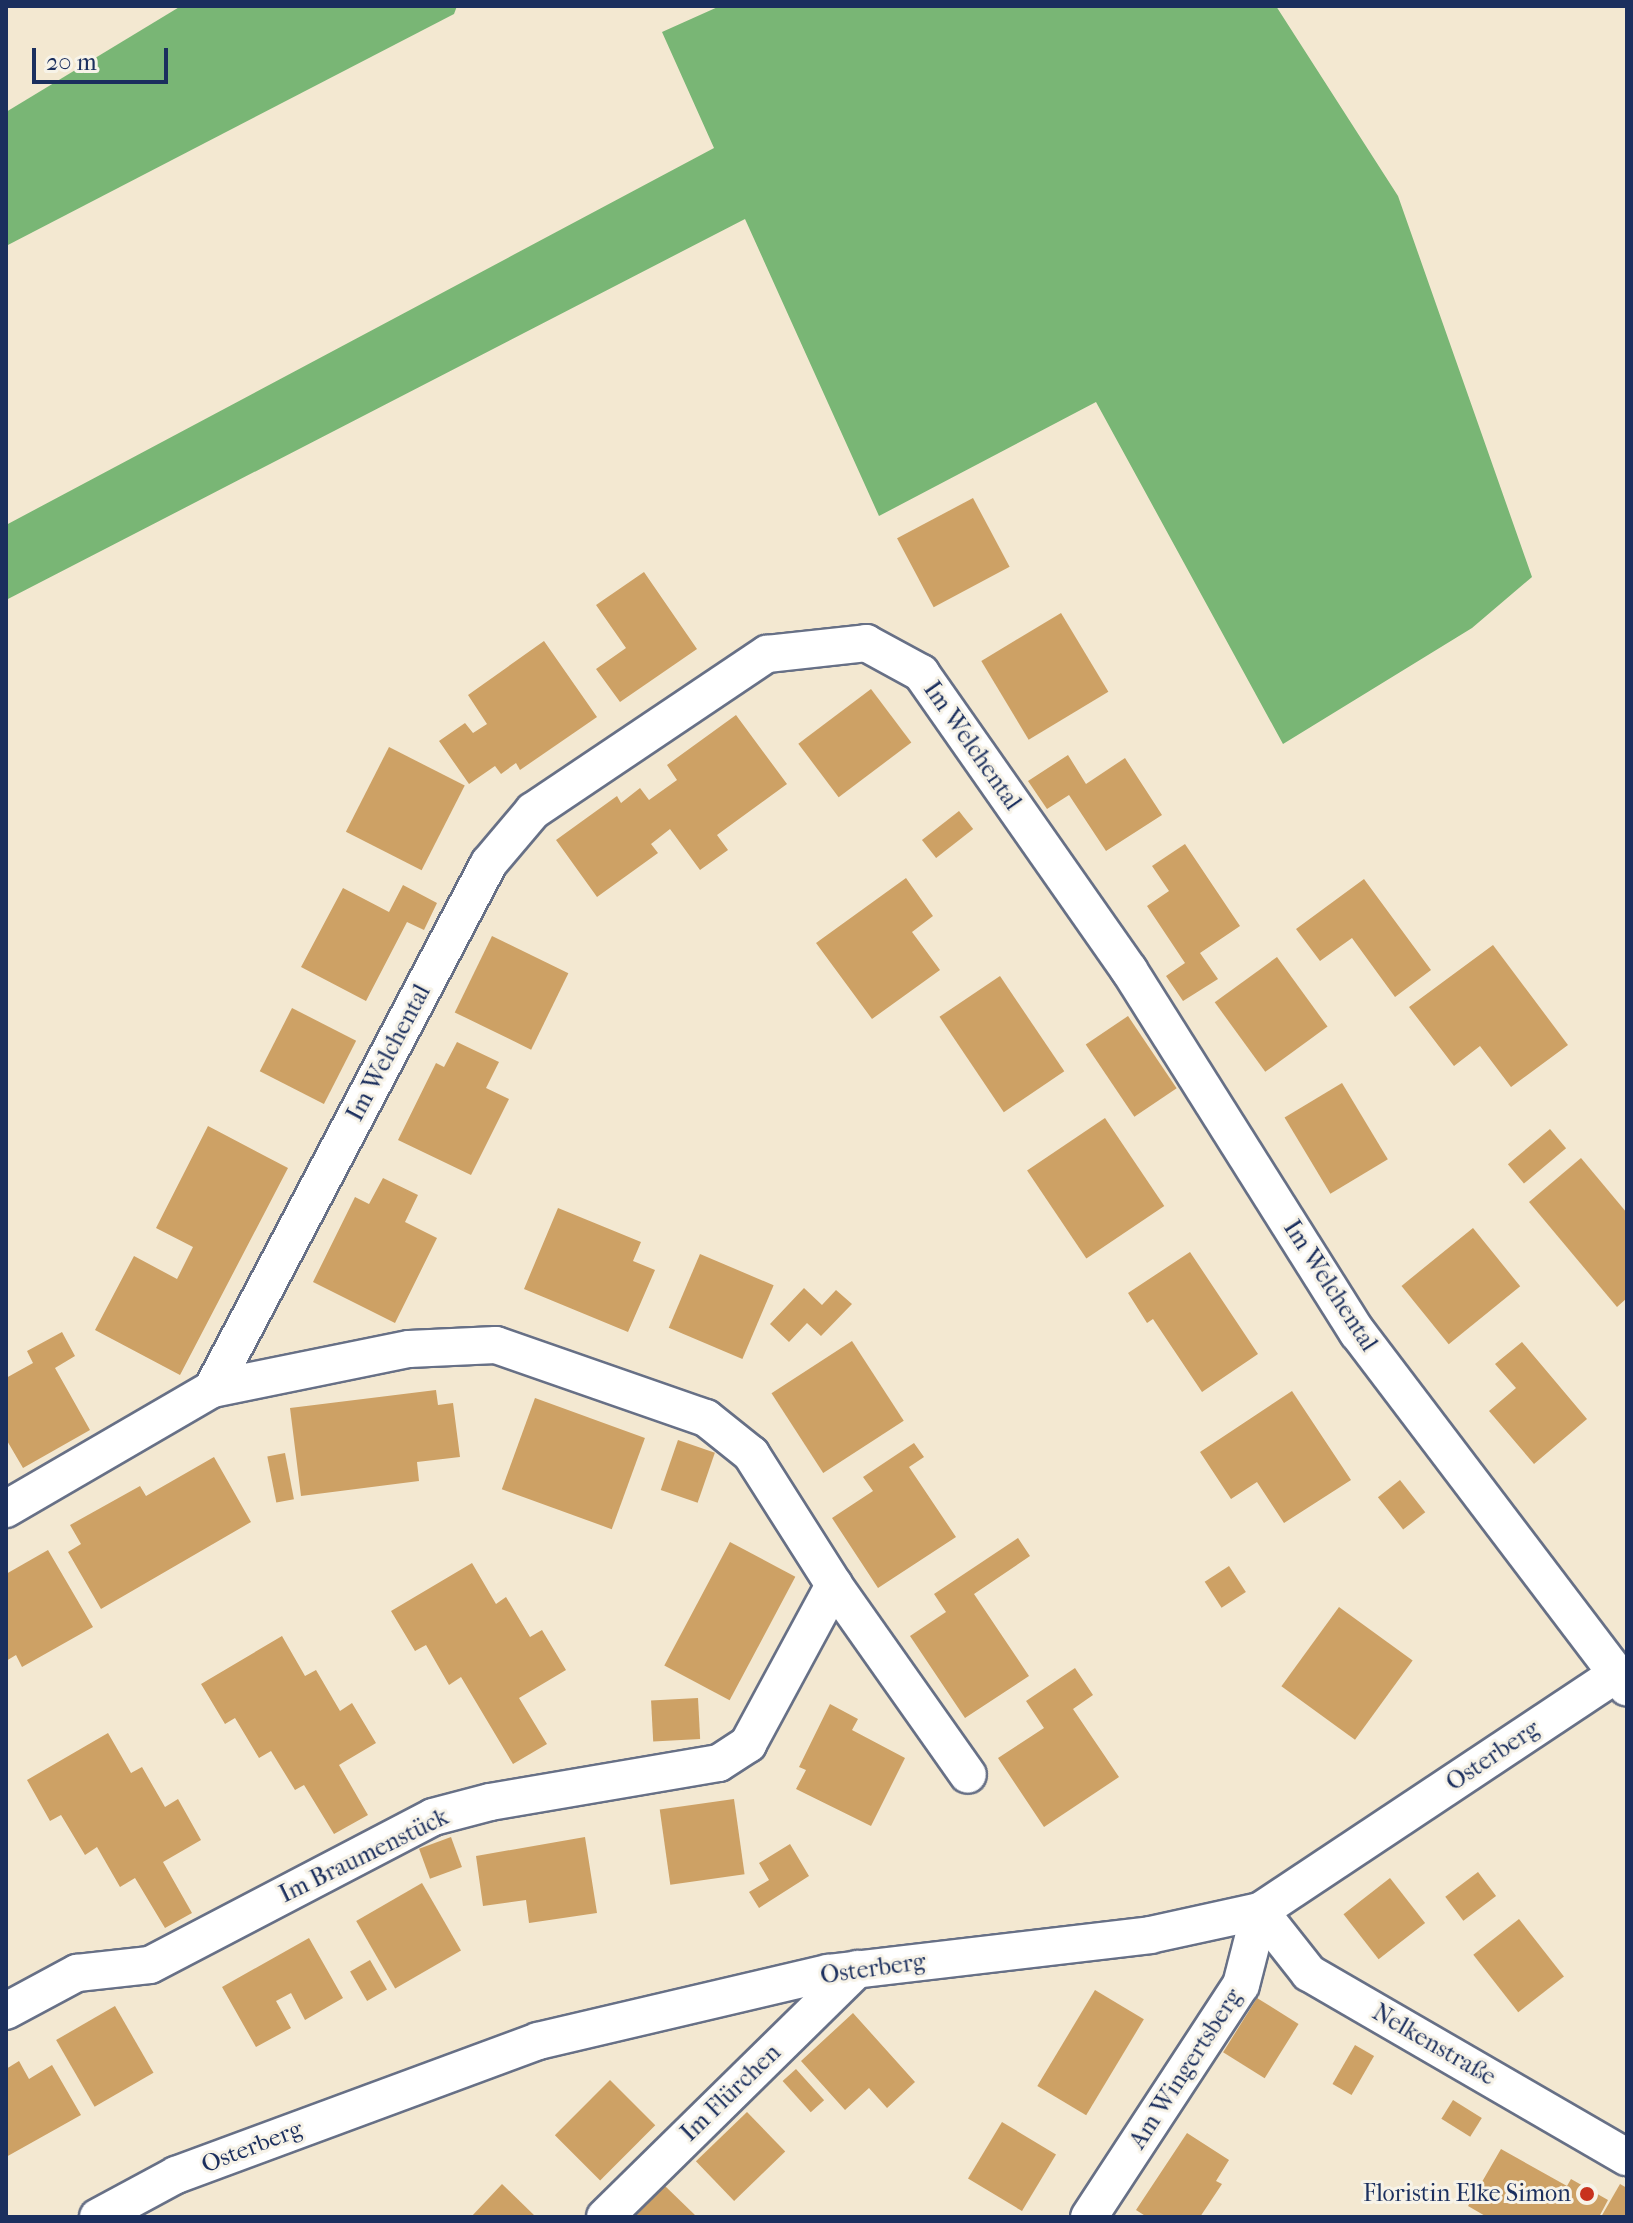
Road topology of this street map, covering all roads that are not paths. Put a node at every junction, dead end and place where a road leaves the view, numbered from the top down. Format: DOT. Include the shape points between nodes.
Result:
graph roads {
  1 [pos="212,1389"];
  2 [pos="6,1509"];
  3 [pos="834,1585"];
  4 [pos="1621,1681"];
  5 [pos="968,1775"];
  6 [pos="1260,1911"];
  7 [pos="857,1969"];
  8 [pos="6,2011"];
  9 [pos="1627,2157"];
  10 [pos="98,2217"];
  11 [pos="605,2217"];
  12 [pos="1089,2217"];
  1 -- 2 [label="street"];
  1 -- 3 [label="street" via="409,1349 496,1345 706,1418 751,1454"];
  1 -- 4 [label="street, Im Welchental" via="489,863 533,811 767,654 866,643 921,673 1129,970 1358,1333"];
  3 -- 5 [label="street"];
  3 -- 8 [label="street, Im Braumenstück" via="748,1744 719,1763 490,1802 433,1817 150,1965 77,1973"];
  4 -- 6 [label="street, Osterberg"];
  6 -- 7 [label="street, Osterberg" via="1150,1935"];
  6 -- 9 [label="street, Nelkenstraße" via="1309,1973"];
  6 -- 12 [label="street, Am Wingertsberg" via="1241,1985"];
  7 -- 10 [label="street, Osterberg" via="538,2041 176,2175"];
  7 -- 11 [label="street, Im Flürchen"];
}
